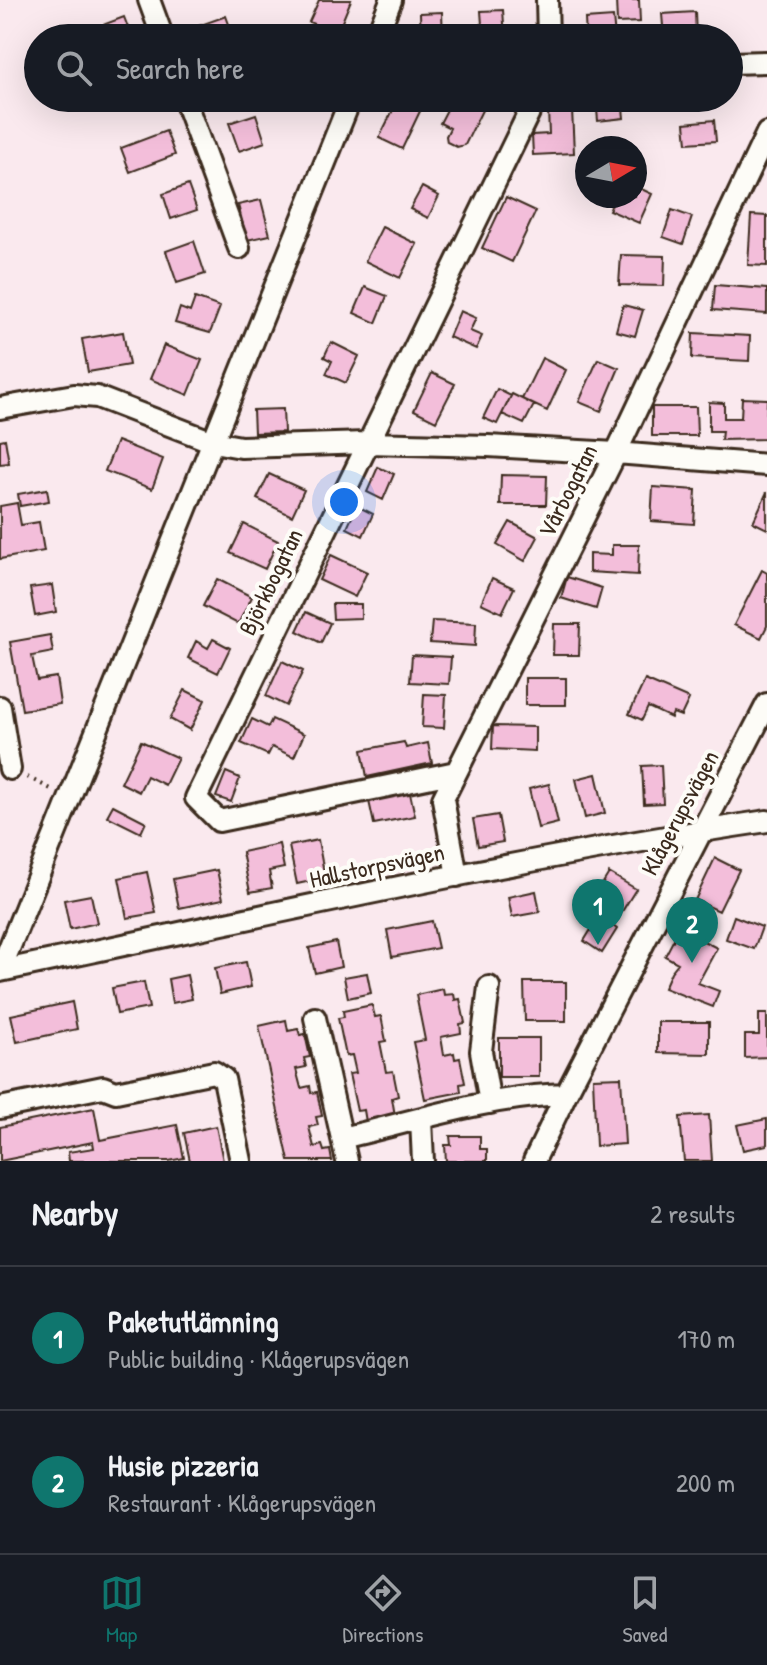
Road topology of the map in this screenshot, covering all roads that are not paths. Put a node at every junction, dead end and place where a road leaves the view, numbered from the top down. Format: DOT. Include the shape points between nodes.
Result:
graph roads {
  1 [pos="149,0"];
  2 [pos="391,0"];
  3 [pos="547,0"];
  4 [pos="158,24"];
  5 [pos="382,24"];
  6 [pos="548,24"];
  7 [pos="767,62"];
  8 [pos="743,63"];
  9 [pos="189,112"];
  10 [pos="345,112"];
  11 [pos="529,112"];
  12 [pos="767,133"];
  13 [pos="239,248"];
  14 [pos="0,408"];
  15 [pos="213,442"];
  16 [pos="367,443"];
  17 [pos="616,453"];
  18 [pos="767,465"];
  19 [pos="767,704"];
  20 [pos="0,707"];
  21 [pos="10,769"];
  22 [pos="456,772"];
  23 [pos="767,821"];
  24 [pos="700,831"];
  25 [pos="457,876"];
  26 [pos="0,971"];
  27 [pos="489,987"];
  28 [pos="315,1018"];
  29 [pos="566,1094"];
  30 [pos="490,1103"];
  31 [pos="0,1108"];
  32 [pos="421,1120"];
  33 [pos="342,1138"];
  34 [pos="241,1161"];
  35 [pos="347,1161"];
  36 [pos="423,1161"];
  37 [pos="534,1161"];
  1 -- 4 [label="street"];
  2 -- 5 [label="street"];
  3 -- 6 [label="street"];
  7 -- 8 [label="street"];
  9 -- 13 [label="street"];
  10 -- 15 [label="street"];
  11 -- 16 [label="street, Björkbogatan"];
  12 -- 17 [label="street, Vårbogatan"];
  14 -- 15 [label="street" via="74,395 97,397"];
  15 -- 16 [label="street" via="241,447"];
  15 -- 26 [label="street"];
  16 -- 17 [label="street"];
  16 -- 22 [label="street, Björkbogatan" via="196,798 219,821"];
  17 -- 18 [label="street"];
  17 -- 22 [label="street, Vårbogatan"];
  19 -- 24 [label="street, Klågerupsvägen"];
  20 -- 21 [label="street"];
  22 -- 25 [label="street, Vårbogatan" via="443,799"];
  23 -- 24 [label="street, Hallstorpsvägen"];
  24 -- 25 [label="street, Hallstorpsvägen"];
  24 -- 29 [label="street, Klågerupsvägen"];
  25 -- 26 [label="street, Hallstorpsvägen"];
  27 -- 30 [label="street" via="481,1051"];
  28 -- 33 [label="street"];
  29 -- 30 [label="street"];
  29 -- 37 [label="street, Klågerupsvägen"];
  30 -- 32 [label="street"];
  31 -- 34 [label="street" via="214,1072 224,1079"];
  32 -- 33 [label="street"];
  32 -- 36 [label="street"];
  33 -- 35 [label="street"];
}
